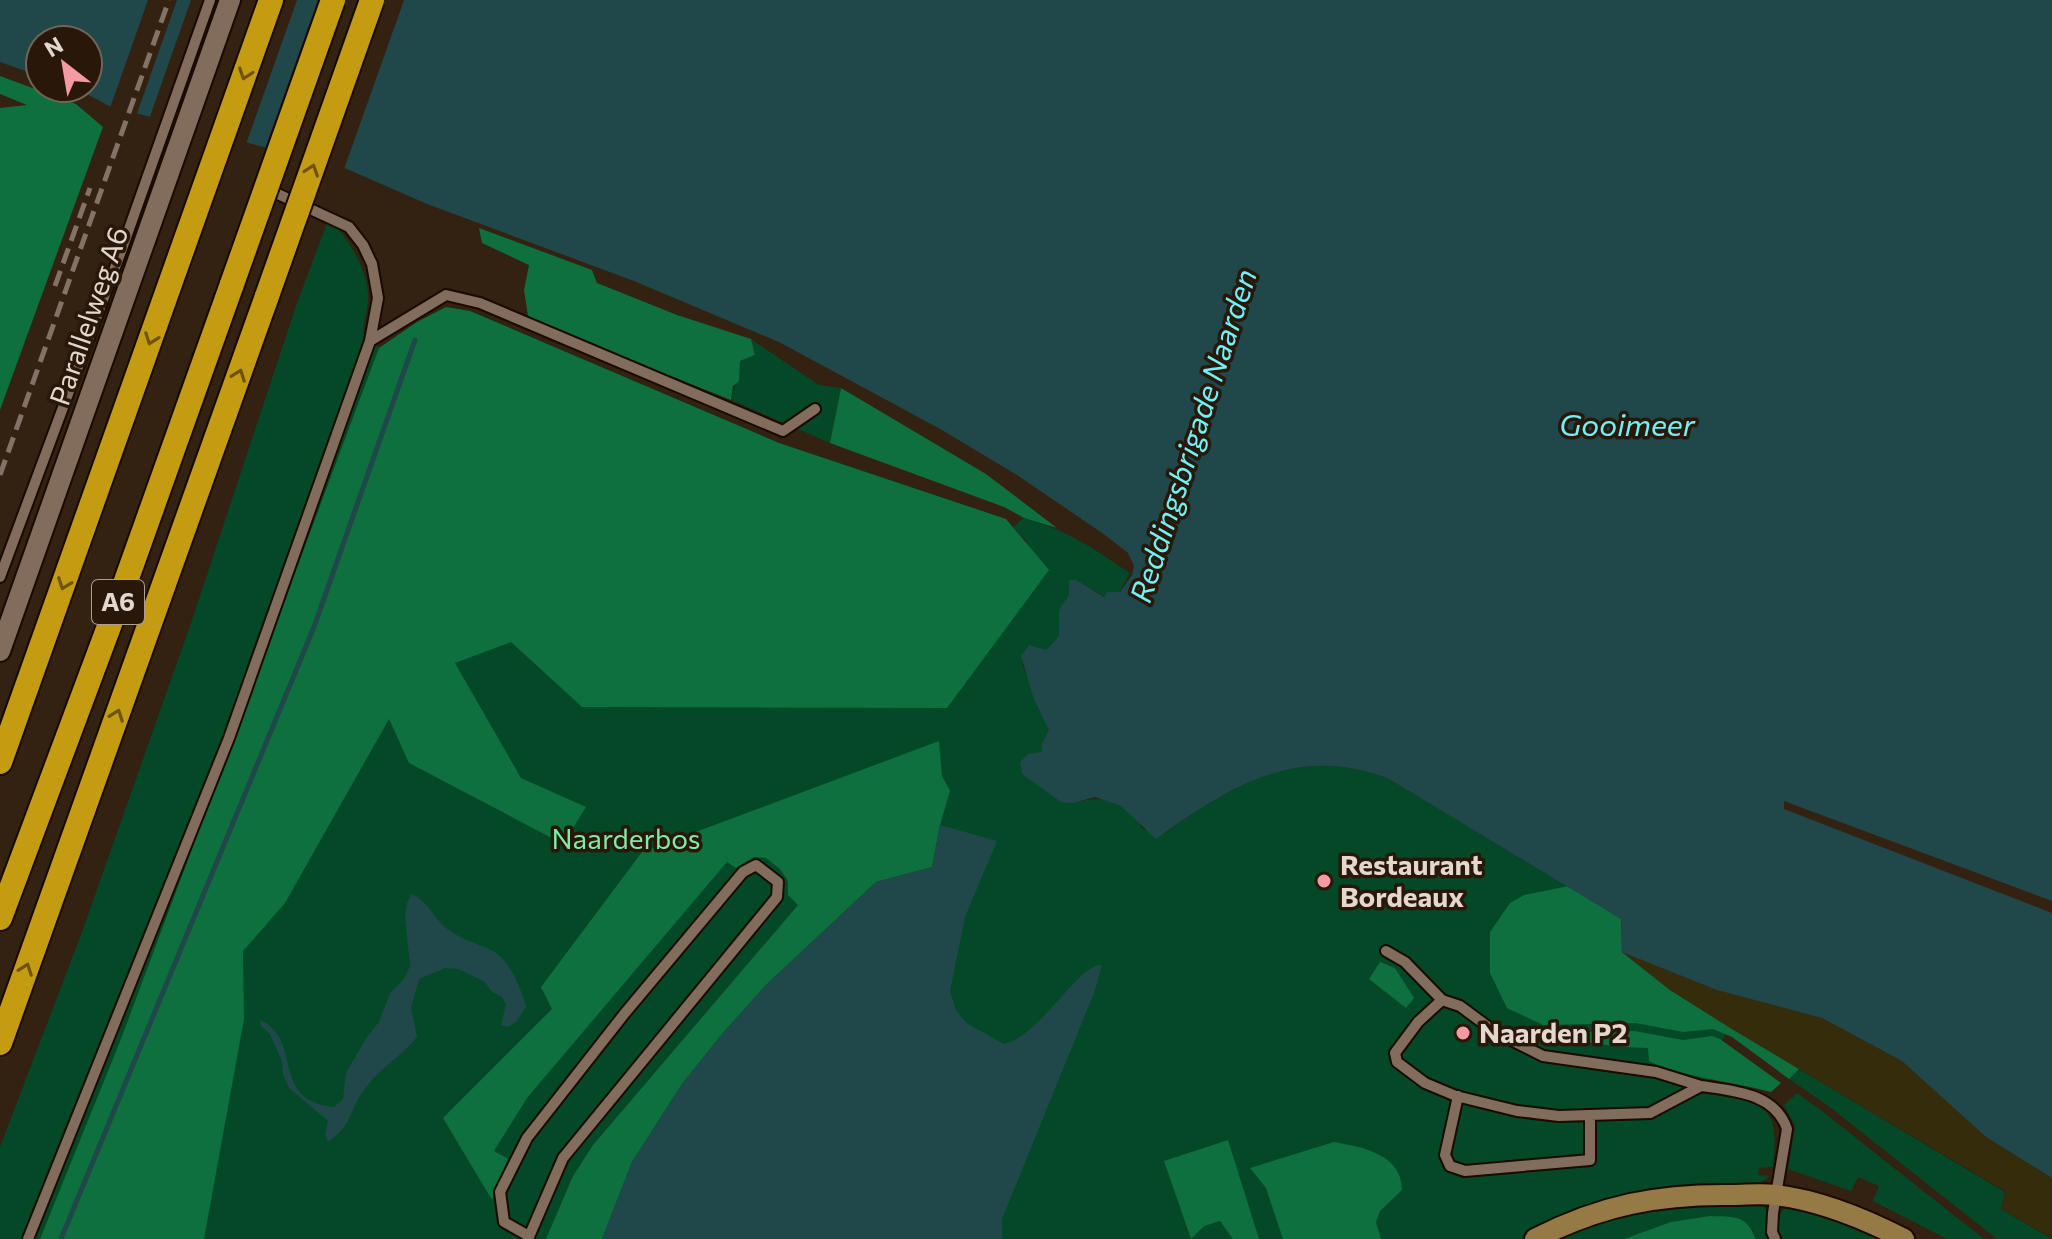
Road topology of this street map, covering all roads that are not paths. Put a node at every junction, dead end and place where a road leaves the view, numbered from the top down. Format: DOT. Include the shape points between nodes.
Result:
graph roads {
  1 [pos="210,0"];
  2 [pos="230,0"];
  3 [pos="271,0"];
  4 [pos="333,0"];
  5 [pos="372,0"];
  6 [pos="262,186"];
  7 [pos="132,249"];
  8 [pos="370,341"];
  9 [pos="815,409"];
  10 [pos="0,577"];
  11 [pos="0,651"];
  12 [pos="0,762"];
  13 [pos="0,918"];
  14 [pos="1386,951"];
  15 [pos="1442,1000"];
  16 [pos="0,1043"];
  17 [pos="1701,1086"];
  18 [pos="1458,1096"];
  19 [pos="1590,1117"];
  20 [pos="1775,1195"];
  21 [pos="528,1237"];
  22 [pos="28,1239"];
  23 [pos="1535,1239"];
  24 [pos="1775,1239"];
  25 [pos="1904,1239"];
  1 -- 7 [label="lane"];
  2 -- 7 [label="street, Parallelweg A6"];
  3 -- 12 [label="highway, A6, one-way"];
  4 -- 13 [label="highway, A6, bridge"];
  16 -- 5 [label="highway, A6, one-way, bridge"];
  6 -- 8 [label="lane" via="349,227 363,245 378,298"];
  7 -- 10 [label="lane"];
  7 -- 11 [label="street, Parallelweg A6"];
  8 -- 9 [label="lane" via="446,295 480,303 783,431"];
  8 -- 22 [label="lane" via="229,738"];
  14 -- 15 [label="lane" via="1405,962"];
  15 -- 17 [label="lane" via="1543,1056 1656,1072"];
  15 -- 18 [label="lane" via="1395,1053 1397,1062 1425,1083"];
  17 -- 19 [label="lane" via="1650,1113"];
  17 -- 20 [label="lane" via="1761,1099 1779,1112 1787,1129"];
  18 -- 19 [label="lane" via="1517,1111"];
  18 -- 19 [label="lane" via="1445,1155 1450,1166 1465,1171 1590,1160"];
  20 -- 23 [label="main road" via="1673,1195 1633,1202"];
  20 -- 24 [label="lane"];
  20 -- 25 [label="main road" via="1834,1210"];
  21 -- 21 [label="lane" via="504,1222 500,1192 527,1138 743,872 756,865 778,882 777,897 563,1158"];
}
